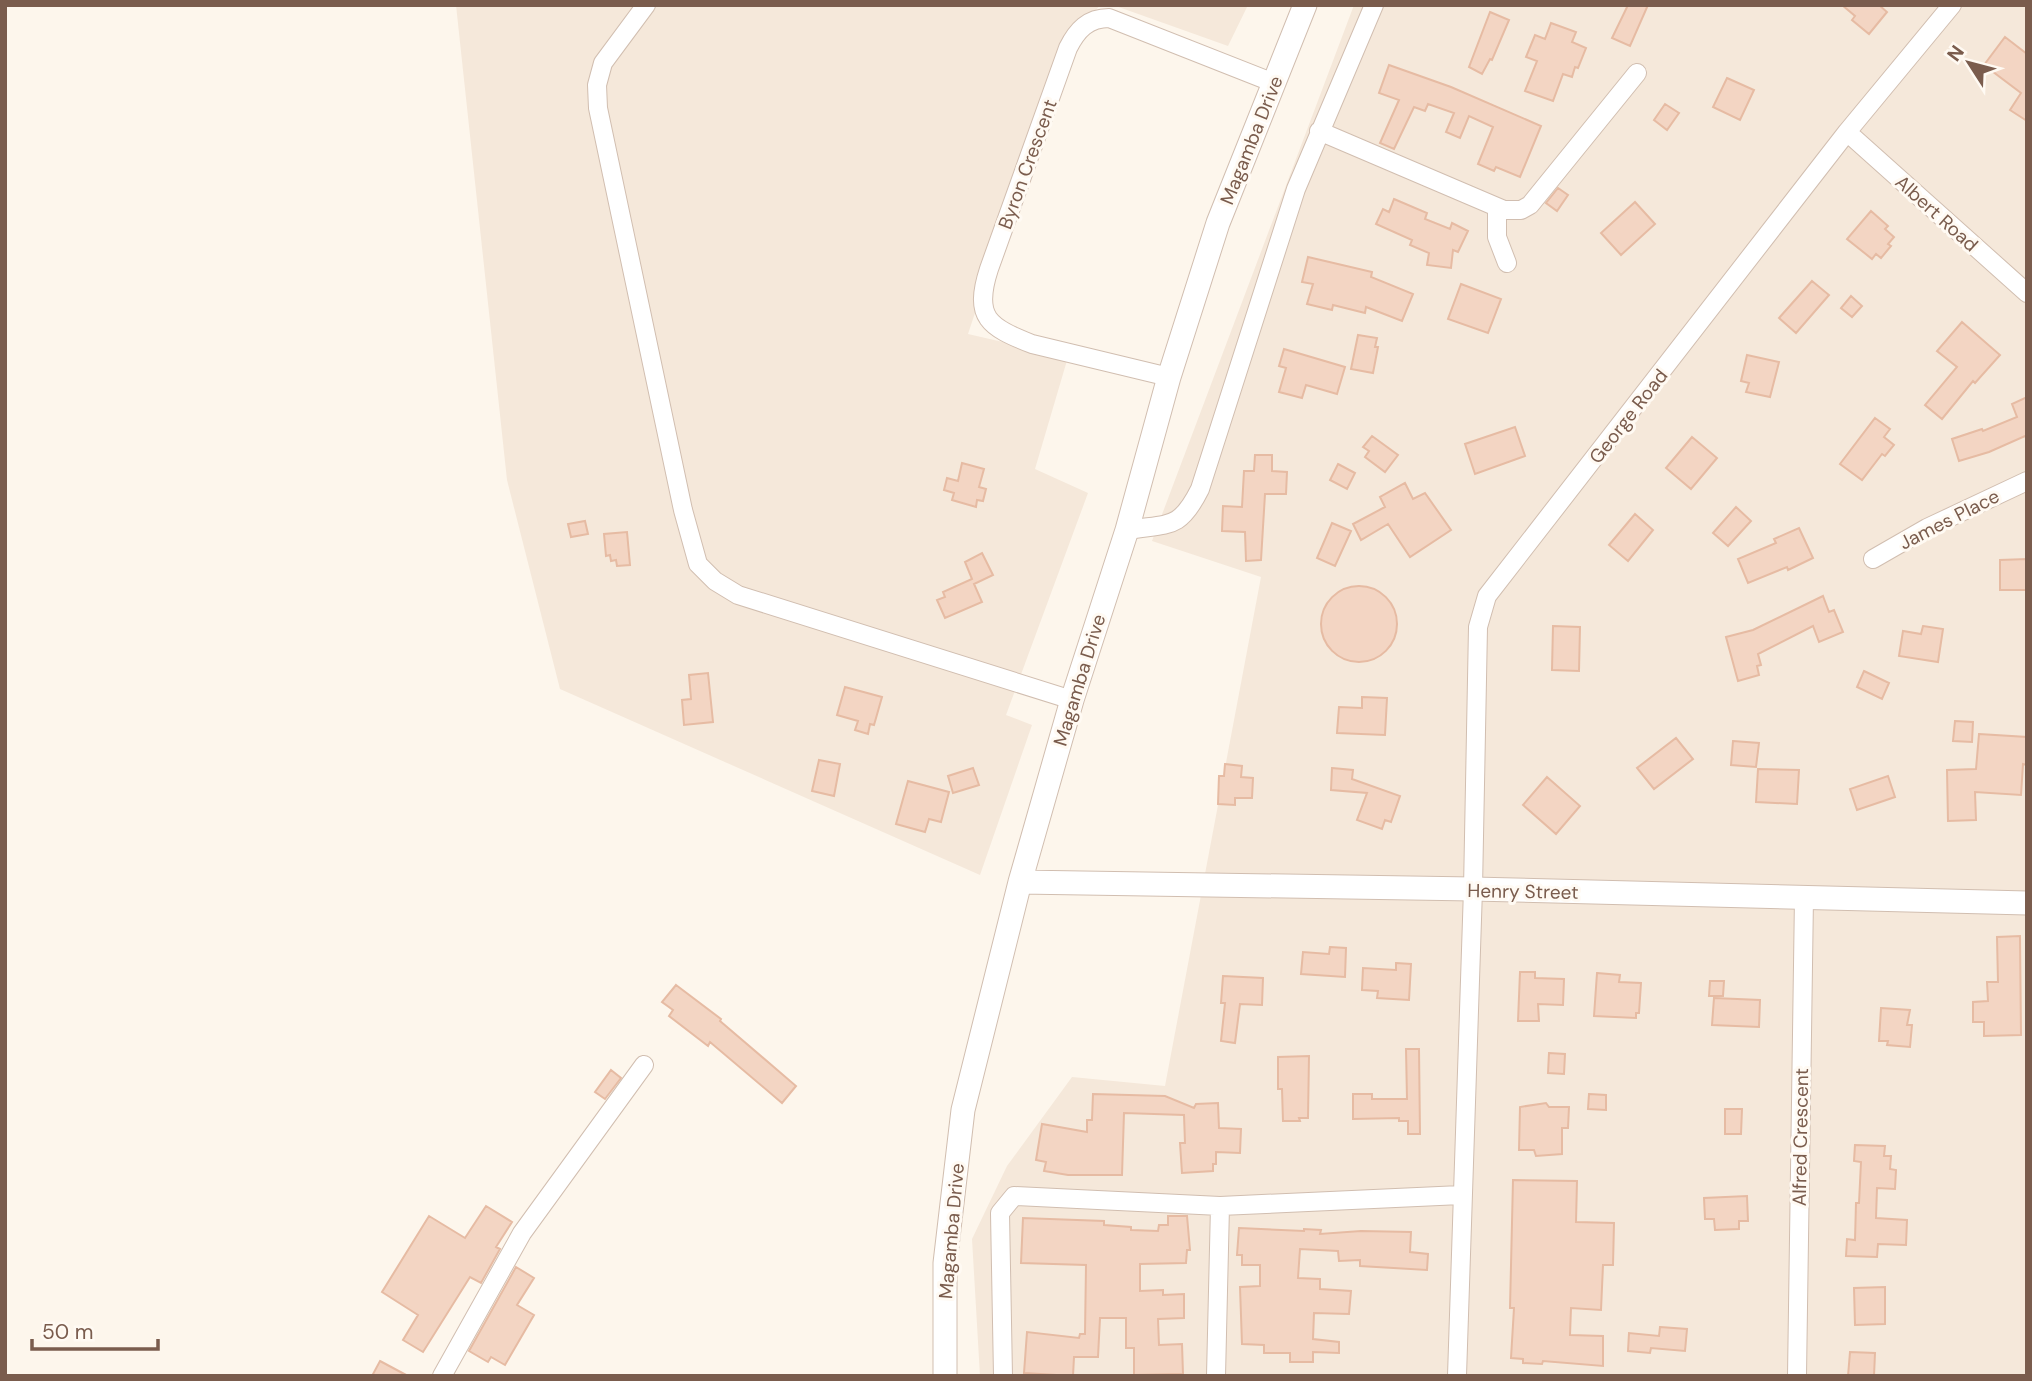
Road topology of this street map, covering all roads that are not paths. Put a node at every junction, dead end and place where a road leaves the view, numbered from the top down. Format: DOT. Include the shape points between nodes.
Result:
graph roads {
  1 [pos="646,5"];
  2 [pos="1305,5"];
  3 [pos="1374,5"];
  4 [pos="1952,5"];
  5 [pos="1637,73"];
  6 [pos="1274,83"];
  7 [pos="1319,131"];
  8 [pos="1847,132"];
  9 [pos="1497,207"];
  10 [pos="1507,263"];
  11 [pos="2027,293"];
  12 [pos="1169,377"];
  13 [pos="2027,481"];
  14 [pos="1126,530"];
  15 [pos="1873,559"];
  16 [pos="1072,700"];
  17 [pos="1020,882"];
  18 [pos="1473,890"];
  19 [pos="1804,897"];
  20 [pos="2027,903"];
  21 [pos="644,1065"];
  22 [pos="1461,1195"];
  23 [pos="1220,1206"];
  24 [pos="442,1376"];
  25 [pos="945,1376"];
  26 [pos="1003,1376"];
  27 [pos="1216,1376"];
  28 [pos="1457,1376"];
  29 [pos="1797,1376"];
  1 -- 16 [label="street" via="603,63 597,85 598,108 698,564 738,595"];
  2 -- 6 [label="street, Magamba Drive"];
  3 -- 7 [label="street"];
  4 -- 8 [label="street, George Road"];
  5 -- 9 [label="street" via="1530,205 1512,211"];
  6 -- 12 [label="street, Magamba Drive" via="1218,223"];
  6 -- 12 [label="street, Byron Crescent" via="1109,18 1086,24 1068,48 989,269 982,306 995,326 1011,336"];
  7 -- 9 [label="street"];
  7 -- 14 [label="street" via="1281,229 1189,512 1173,523"];
  8 -- 11 [label="street, Albert Road"];
  8 -- 18 [label="street, George Road" via="1487,596 1478,627"];
  9 -- 10 [label="street" via="1497,237"];
  12 -- 14 [label="street, Magamba Drive"];
  13 -- 15 [label="street, James Place"];
  14 -- 16 [label="street, Magamba Drive"];
  16 -- 17 [label="street, Magamba Drive"];
  17 -- 18 [label="street, Henry Street"];
  17 -- 25 [label="street, Magamba Drive" via="962,1110 945,1263"];
  18 -- 19 [label="street, Henry Street"];
  18 -- 22 [label="street, George Road"];
  19 -- 20 [label="street, Henry Street"];
  19 -- 29 [label="street, Alfred Crescent"];
  21 -- 24 [label="street" via="522,1233"];
  22 -- 23 [label="street"];
  22 -- 28 [label="street, George Road"];
  23 -- 26 [label="street" via="1014,1196 1000,1213"];
  23 -- 27 [label="street"];
}
